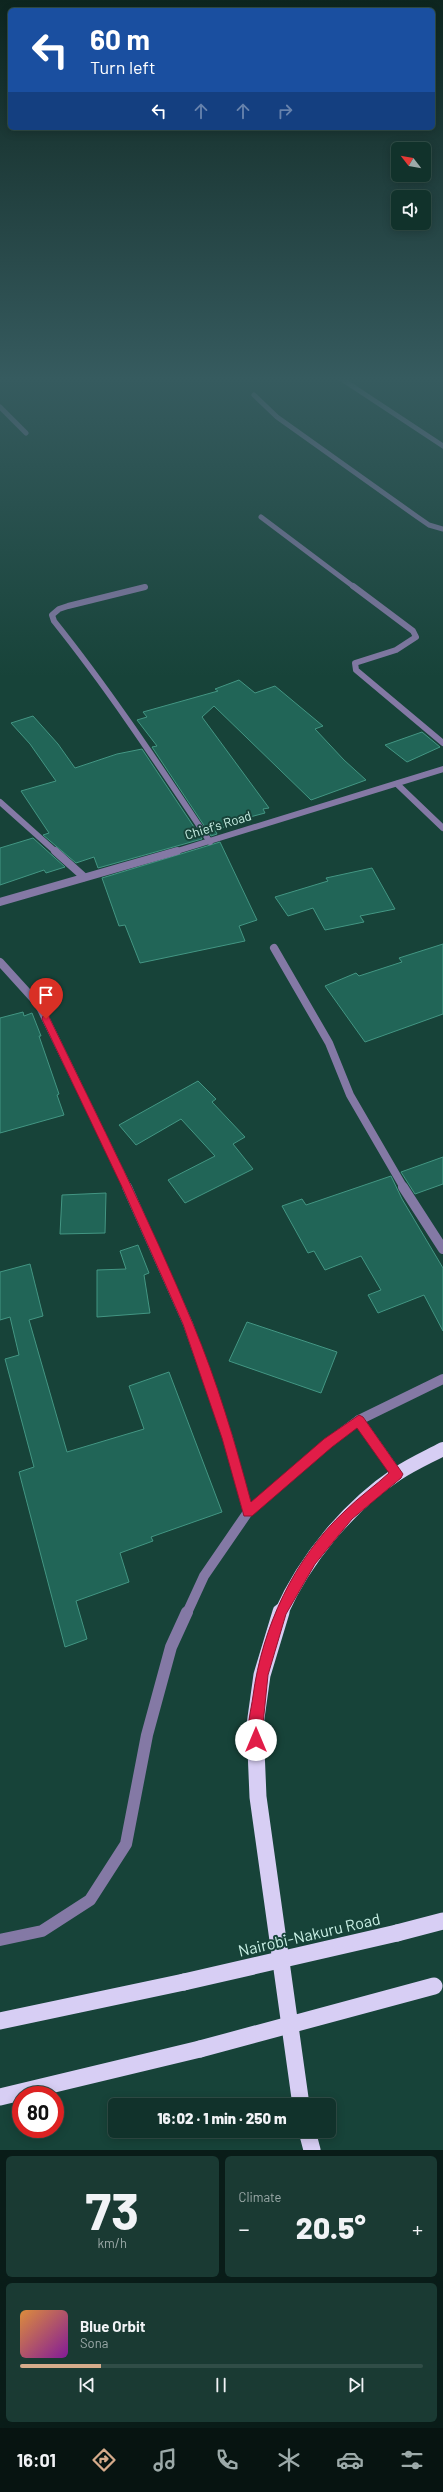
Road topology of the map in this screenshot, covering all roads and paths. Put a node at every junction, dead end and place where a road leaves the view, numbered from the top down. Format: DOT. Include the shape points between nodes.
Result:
graph roads {
  1 [pos="360,476"];
  2 [pos="262,517"];
  3 [pos="443,529"];
  4 [pos="145,588"];
  5 [pos="443,743"];
  6 [pos="443,769"];
  7 [pos="397,784"];
  8 [pos="0,802"];
  9 [pos="443,828"];
  10 [pos="210,842"];
  11 [pos="84,877"];
  12 [pos="0,902"];
  13 [pos="274,948"];
  14 [pos="0,962"];
  15 [pos="443,1249"];
  16 [pos="443,1379"];
  17 [pos="359,1420"];
  18 [pos="443,1449"];
  19 [pos="397,1474"];
  20 [pos="248,1512"];
  21 [pos="443,1921"];
  22 [pos="0,1940"];
  23 [pos="439,1985"];
  24 [pos="0,2021"];
  25 [pos="0,2098"];
  26 [pos="300,2098"];
  27 [pos="309,2138"];
  28 [pos="312,2150"];
  1 -- 3 [label="street" via="416,516"];
  2 -- 5 [label="street" via="413,631 416,637 412,642 364,658 355,663 356,670"];
  4 -- 10 [label="street" via="68,606 59,609 52,616 168,777"];
  6 -- 7 [label="street, Chief's Road"];
  7 -- 9 [label="street"];
  7 -- 10 [label="street, Chief's Road"];
  8 -- 11 [label="street"];
  10 -- 11 [label="street, Chief's Road"];
  11 -- 12 [label="street, Chief's Road"];
  13 -- 15 [label="street" via="330,1043 350,1095 413,1204"];
  14 -- 20 [label="street" via="39,1004 128,1189 188,1324 228,1438"];
  16 -- 17 [label="street"];
  17 -- 19 [label="street"];
  17 -- 20 [label="street" via="328,1443"];
  18 -- 19 [label="highway"];
  19 -- 26 [label="highway" via="348,1515 311,1560 281,1612 262,1675 255,1725 258,1797"];
  20 -- 22 [label="street" via="204,1576 171,1647 147,1735 126,1844 90,1900 42,1931"];
  21 -- 24 [label="highway, Nairobi-Nakuru Road, bridge" via="184,1982"];
  23 -- 25 [label="highway, bridge" via="200,2049"];
  27 -- 28 [label="highway"];
}
